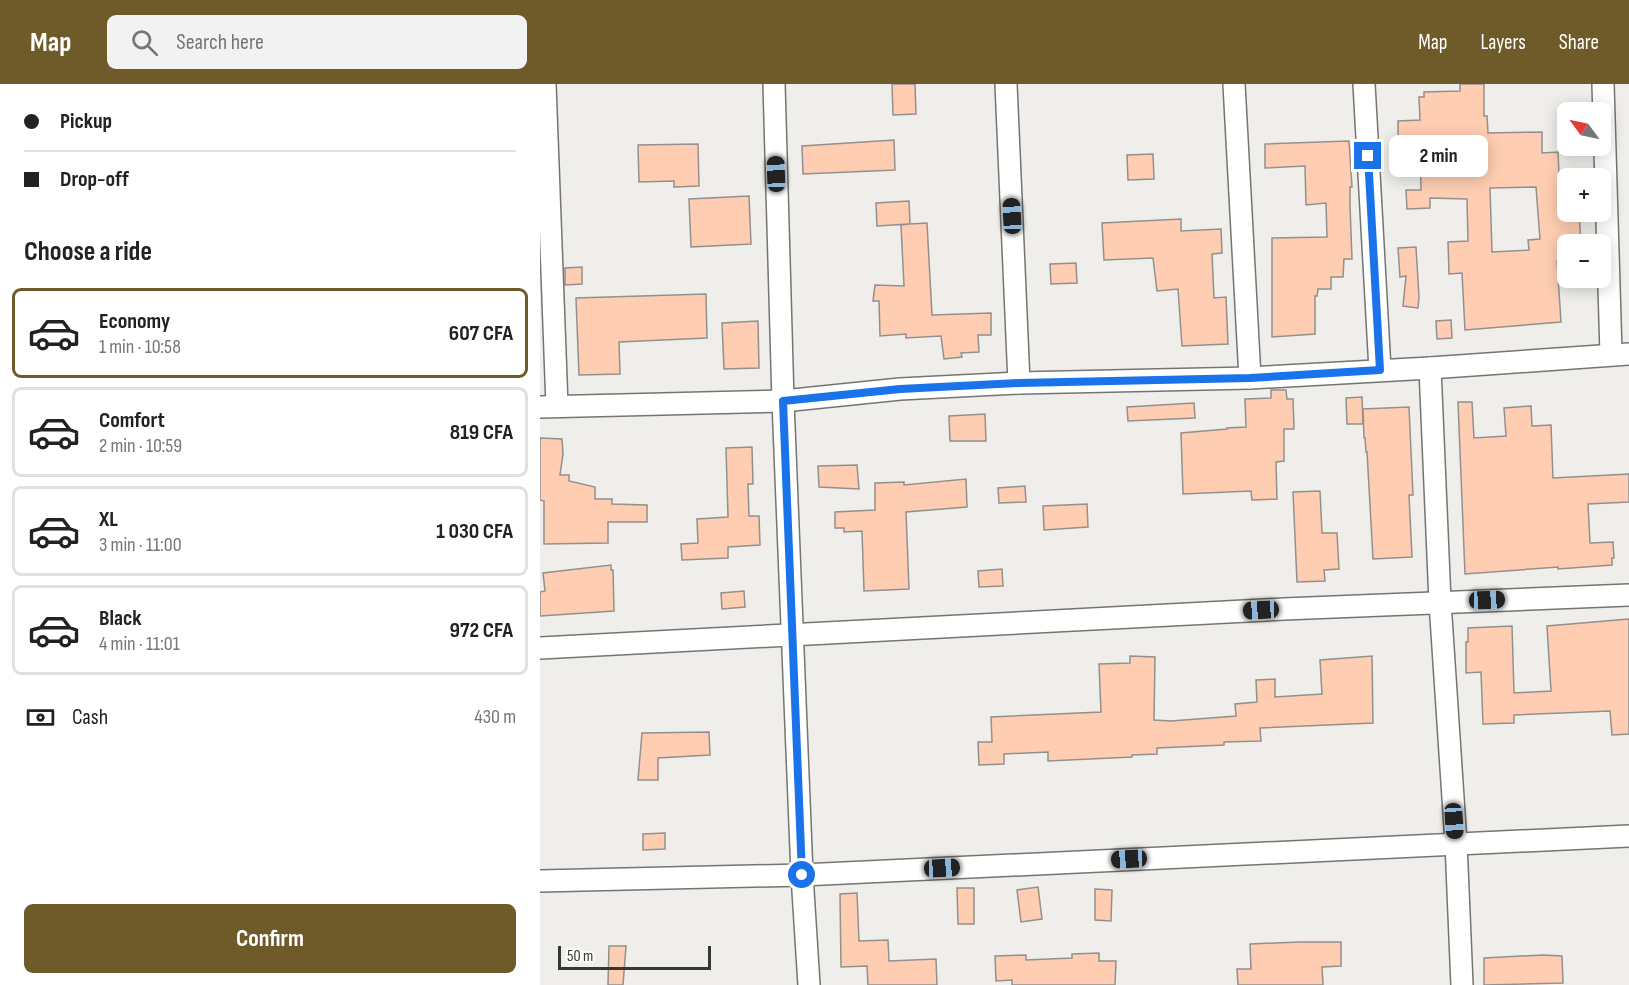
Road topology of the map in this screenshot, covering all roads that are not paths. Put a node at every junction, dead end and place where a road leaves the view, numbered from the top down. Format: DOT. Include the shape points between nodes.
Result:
graph roads {
  1 [pos="545,84"];
  2 [pos="774,84"];
  3 [pos="1006,84"];
  4 [pos="1234,84"];
  5 [pos="1364,84"];
  6 [pos="1603,84"];
  7 [pos="1620,354"];
  8 [pos="1430,368"];
  9 [pos="1380,370"];
  10 [pos="1250,378"];
  11 [pos="1019,383"];
  12 [pos="783,401"];
  13 [pos="548,406"];
  14 [pos="1629,595"];
  15 [pos="1440,602"];
  16 [pos="793,635"];
  17 [pos="540,648"];
  18 [pos="1629,836"];
  19 [pos="1456,843"];
  20 [pos="802,875"];
  21 [pos="540,881"];
  22 [pos="809,985"];
  23 [pos="1462,985"];
  1 -- 13 [label="street"];
  2 -- 12 [label="street"];
  3 -- 11 [label="street"];
  4 -- 10 [label="street"];
  5 -- 9 [label="street"];
  6 -- 7 [label="street"];
  7 -- 8 [label="street"];
  8 -- 9 [label="street"];
  8 -- 15 [label="street"];
  9 -- 10 [label="street"];
  10 -- 11 [label="street"];
  11 -- 12 [label="street" via="900,389"];
  12 -- 13 [label="street"];
  12 -- 16 [label="street"];
  14 -- 15 [label="street"];
  15 -- 16 [label="street"];
  15 -- 19 [label="street"];
  16 -- 17 [label="street"];
  16 -- 20 [label="street"];
  18 -- 19 [label="street"];
  19 -- 20 [label="street"];
  19 -- 23 [label="street"];
  20 -- 21 [label="street"];
  20 -- 22 [label="street"];
}
